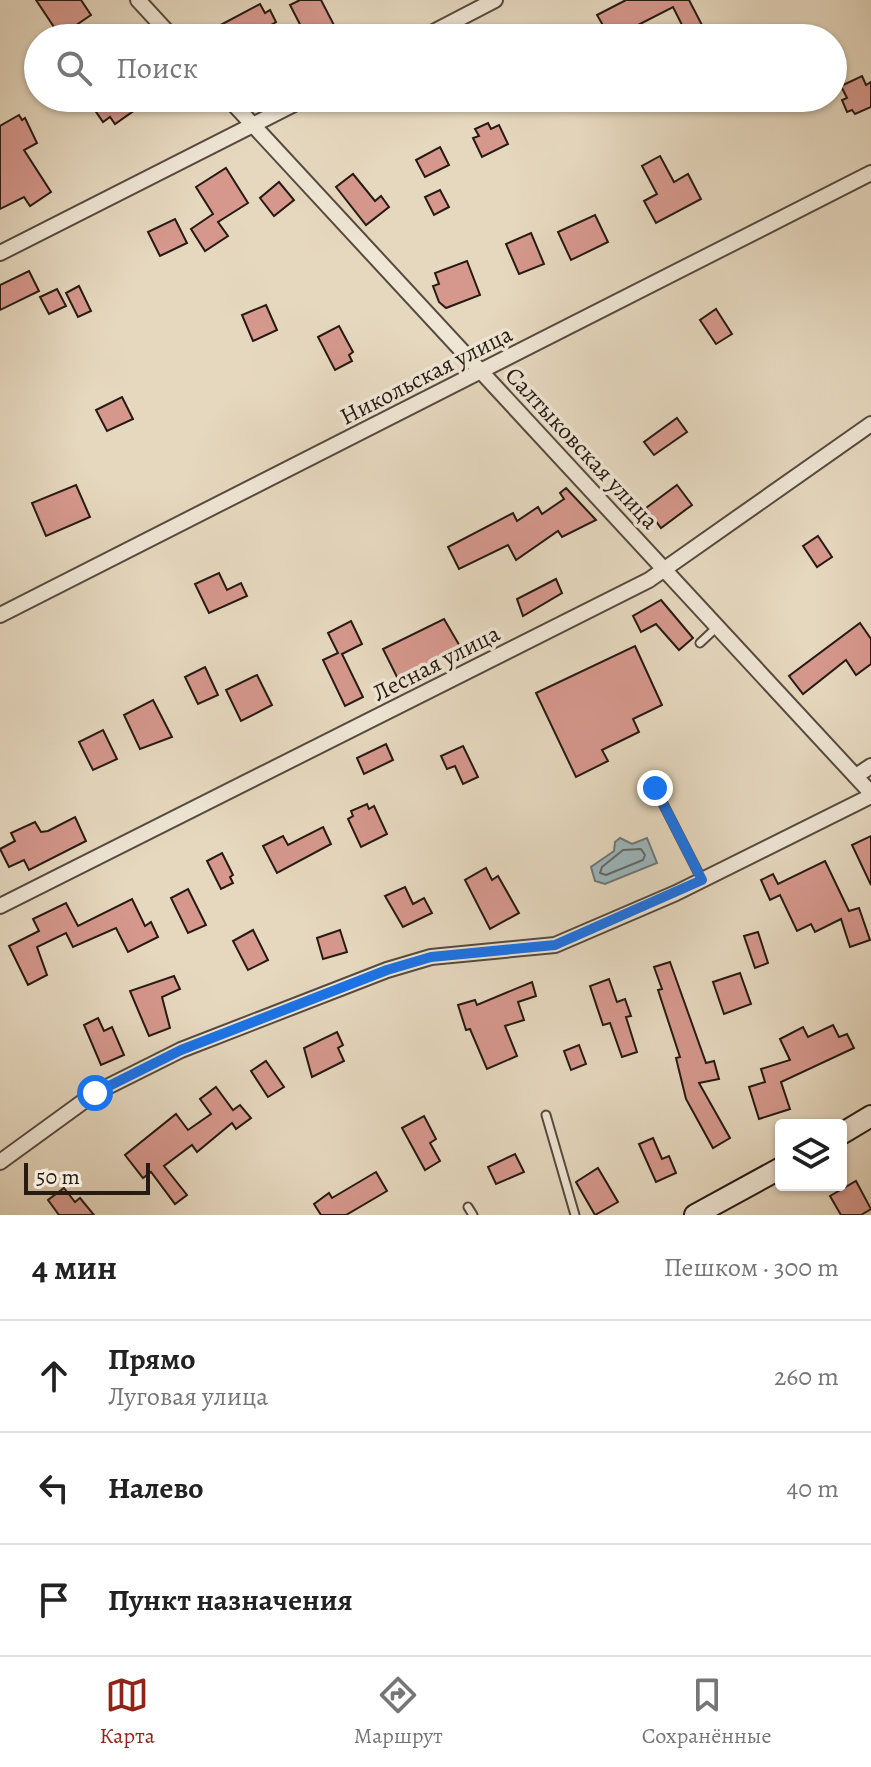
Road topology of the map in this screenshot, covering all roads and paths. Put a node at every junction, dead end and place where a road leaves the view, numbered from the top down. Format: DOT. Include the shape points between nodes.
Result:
graph roads {
  1 [pos="138,0"];
  2 [pos="495,0"];
  3 [pos="160,24"];
  4 [pos="449,24"];
  5 [pos="241,112"];
  6 [pos="277,112"];
  7 [pos="253,124"];
  8 [pos="871,173"];
  9 [pos="0,253"];
  10 [pos="481,371"];
  11 [pos="871,424"];
  12 [pos="665,570"];
  13 [pos="0,615"];
  14 [pos="717,627"];
  15 [pos="700,643"];
  16 [pos="871,766"];
  17 [pos="856,776"];
  18 [pos="655,788"];
  19 [pos="871,794"];
  20 [pos="702,880"];
  21 [pos="0,906"];
  22 [pos="546,1115"];
  23 [pos="871,1116"];
  24 [pos="847,1130"];
  25 [pos="0,1162"];
  26 [pos="775,1171"];
  27 [pos="468,1207"];
  28 [pos="473,1215"];
  29 [pos="575,1215"];
  30 [pos="695,1215"];
  1 -- 3 [label="street"];
  2 -- 4 [label="street"];
  5 -- 7 [label="street, Салтыковская улица"];
  6 -- 7 [label="street"];
  7 -- 9 [label="street"];
  7 -- 10 [label="street, Салтыковская улица"];
  8 -- 10 [label="street, Никольская улица"];
  10 -- 12 [label="street, Салтыковская улица"];
  10 -- 13 [label="street, Никольская улица"];
  11 -- 12 [label="street, Лесная улица"];
  12 -- 14 [label="street, Салтыковская улица"];
  12 -- 21 [label="street, Лесная улица"];
  14 -- 15 [label="lane"];
  14 -- 17 [label="street, Салтыковская улица"];
  16 -- 17 [label="street"];
  17 -- 19 [label="street, Салтыковская улица"];
  18 -- 20 [label="lane"];
  19 -- 20 [label="street"];
  20 -- 25 [label="street" via="555,945 431,957 181,1050 95,1093"];
  22 -- 29 [label="lane"];
  23 -- 24 [label="main road"];
  26 -- 30 [label="main road"];
  27 -- 28 [label="lane"];
}
